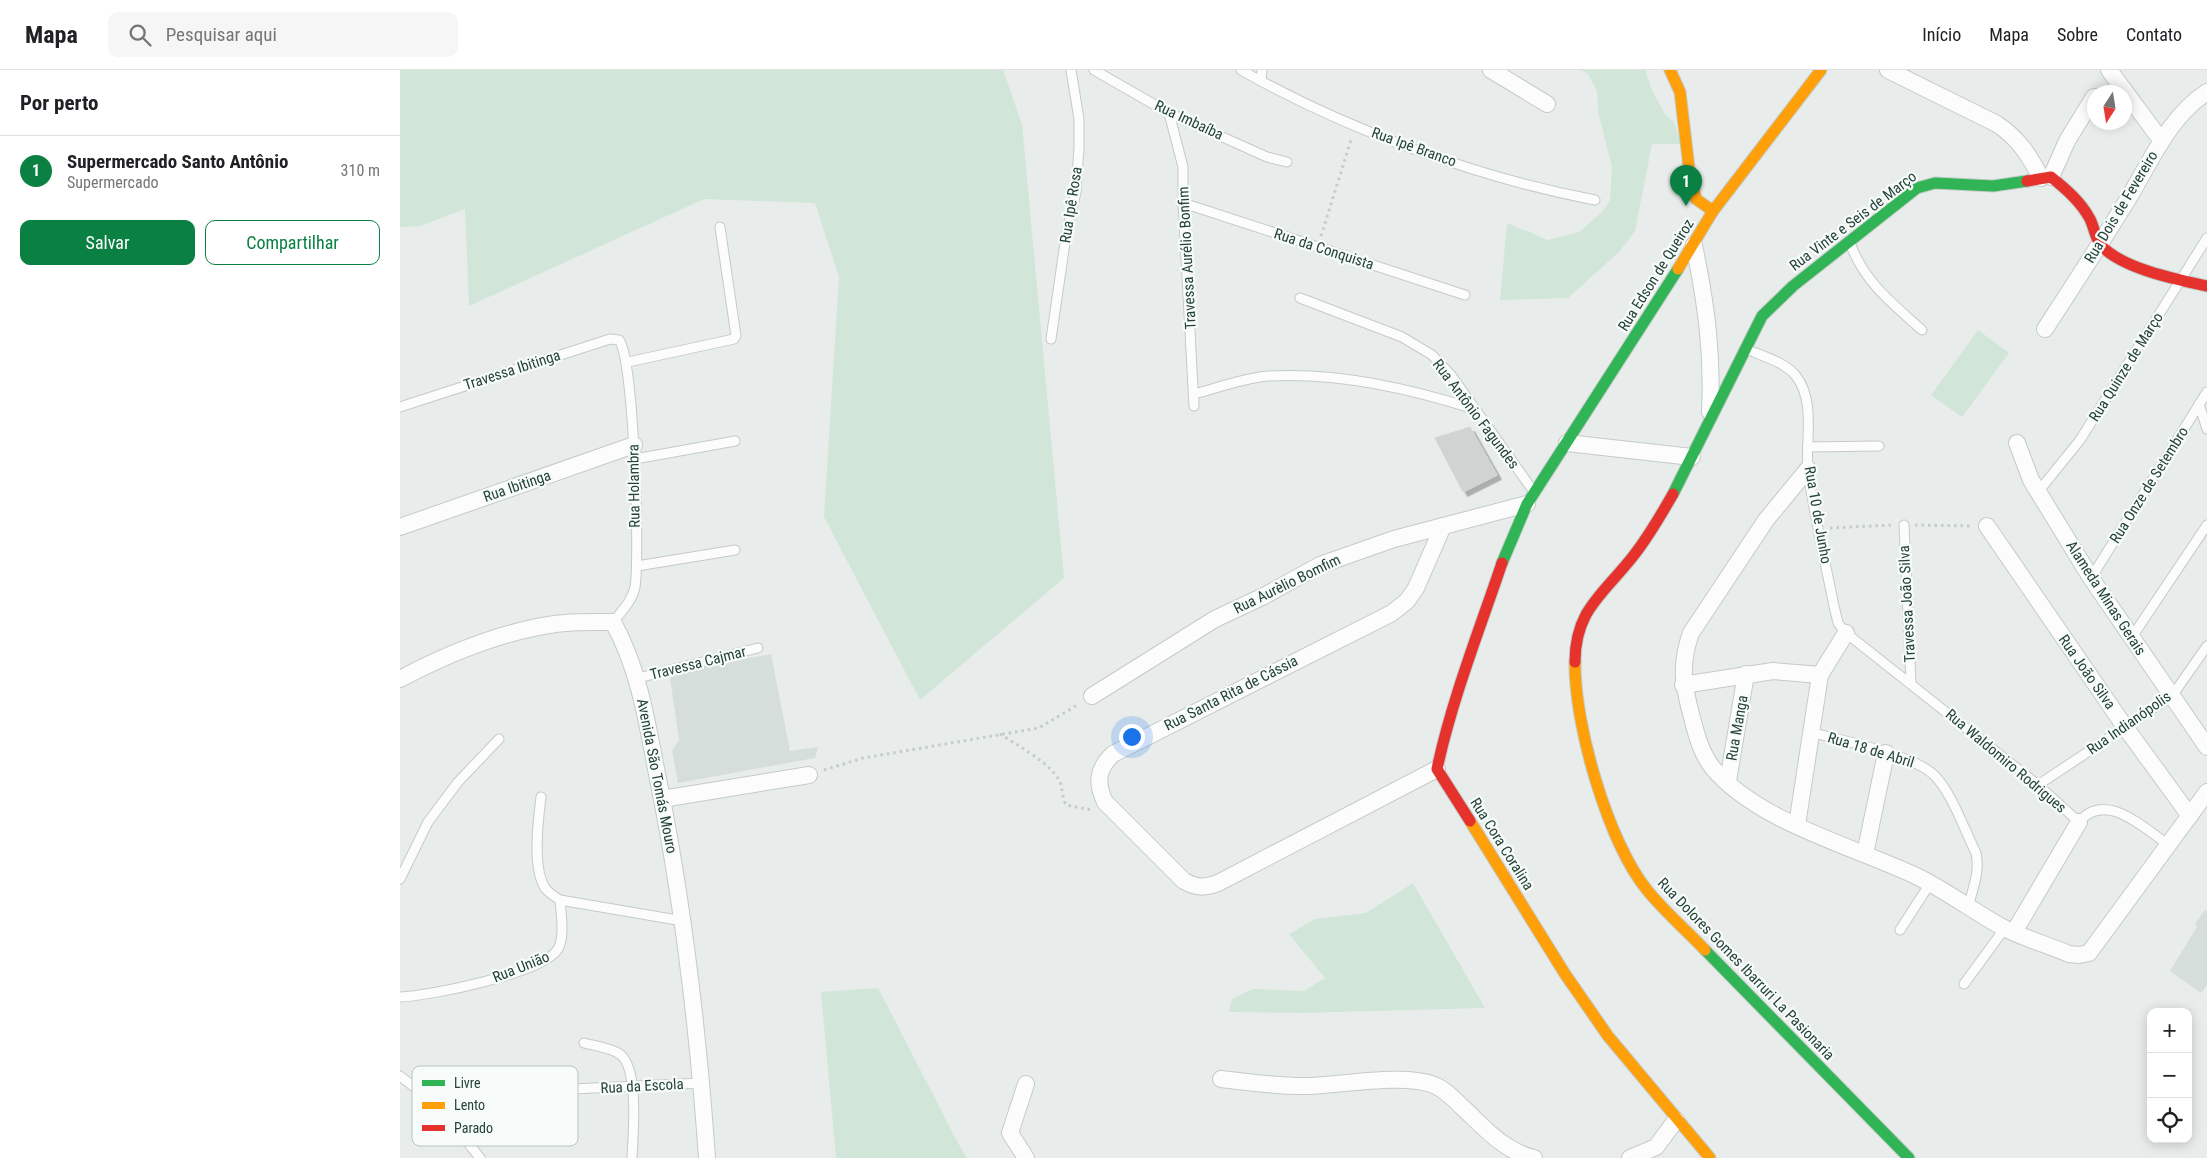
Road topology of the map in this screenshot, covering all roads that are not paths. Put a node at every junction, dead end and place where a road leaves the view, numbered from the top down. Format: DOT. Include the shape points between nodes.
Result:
graph roads {
  1 [pos="1071,70"];
  2 [pos="1094,70"];
  3 [pos="1241,70"];
  4 [pos="1262,70"];
  5 [pos="1491,70"];
  6 [pos="1670,70"];
  7 [pos="1682,70"];
  8 [pos="1820,70"];
  9 [pos="1888,70"];
  10 [pos="2111,73"];
  11 [pos="1260,81"];
  12 [pos="2103,85"];
  13 [pos="1680,92"];
  14 [pos="2207,92"];
  15 [pos="1547,104"];
  16 [pos="2087,108"];
  17 [pos="1169,113"];
  18 [pos="2161,140"];
  19 [pos="1286,162"];
  20 [pos="2046,178"];
  21 [pos="1595,200"];
  22 [pos="1183,203"];
  23 [pos="1713,212"];
  24 [pos="720,227"];
  25 [pos="2207,238"];
  26 [pos="1850,243"];
  27 [pos="2100,244"];
  28 [pos="1694,245"];
  29 [pos="2181,280"];
  30 [pos="2207,286"];
  31 [pos="1465,294"];
  32 [pos="1300,298"];
  33 [pos="2045,329"];
  34 [pos="1922,330"];
  35 [pos="1051,339"];
  36 [pos="623,344"];
  37 [pos="1745,348"];
  38 [pos="628,362"];
  39 [pos="2207,392"];
  40 [pos="1194,394"];
  41 [pos="2199,404"];
  42 [pos="1194,406"];
  43 [pos="400,407"];
  44 [pos="1474,410"];
  45 [pos="1710,420"];
  46 [pos="2207,430"];
  47 [pos="735,441"];
  48 [pos="1567,443"];
  49 [pos="2017,443"];
  50 [pos="1879,446"];
  51 [pos="1808,448"];
  52 [pos="634,452"];
  53 [pos="1692,457"];
  54 [pos="1808,469"];
  55 [pos="2038,492"];
  56 [pos="1531,498"];
  57 [pos="1904,525"];
  58 [pos="2207,525"];
  59 [pos="1443,526"];
  60 [pos="1987,526"];
  61 [pos="400,527"];
  62 [pos="735,550"];
  63 [pos="637,566"];
  64 [pos="2091,578"];
  65 [pos="613,622"];
  66 [pos="1846,633"];
  67 [pos="2132,638"];
  68 [pos="2207,646"];
  69 [pos="758,648"];
  70 [pos="1746,674"];
  71 [pos="1820,675"];
  72 [pos="638,678"];
  73 [pos="400,679"];
  74 [pos="1911,683"];
  75 [pos="1683,685"];
  76 [pos="1092,696"];
  77 [pos="2172,696"];
  78 [pos="2125,727"];
  79 [pos="1810,732"];
  80 [pos="499,739"];
  81 [pos="2207,747"];
  82 [pos="1886,753"];
  83 [pos="1437,769"];
  84 [pos="809,775"];
  85 [pos="1728,781"];
  86 [pos="2038,785"];
  87 [pos="2207,792"];
  88 [pos="541,797"];
  89 [pos="662,799"];
  90 [pos="2190,816"];
  91 [pos="2079,822"];
  92 [pos="1797,825"];
  93 [pos="2169,845"];
  94 [pos="1865,854"];
  95 [pos="400,879"];
  96 [pos="1929,885"];
  97 [pos="560,900"];
  98 [pos="1968,907"];
  99 [pos="684,921"];
  100 [pos="1900,930"];
  101 [pos="2009,930"];
  102 [pos="1964,984"];
  103 [pos="400,997"];
  104 [pos="584,1043"];
  105 [pos="400,1076"];
  106 [pos="1221,1079"];
  107 [pos="702,1083"];
  108 [pos="1026,1084"];
  109 [pos="412,1085"];
  110 [pos="633,1086"];
  111 [pos="578,1089"];
  112 [pos="1676,1120"];
  113 [pos="470,1146"];
  114 [pos="480,1158"];
  115 [pos="632,1158"];
  116 [pos="707,1158"];
  117 [pos="1026,1158"];
  118 [pos="1534,1158"];
  119 [pos="1630,1158"];
  120 [pos="1710,1158"];
  121 [pos="1909,1158"];
  1 -- 35 [label="lane, Rua Ipê Rosa" via="1079,119 1078,169"];
  2 -- 17 [label="lane, Rua Imbaíba"];
  3 -- 11 [label="lane, Rua Ipê Branco"];
  4 -- 11 [label="lane"];
  5 -- 15 [label="street"];
  6 -- 13 [label="street"];
  7 -- 13 [label="lane"];
  8 -- 23 [label="street, Rua Edson de Queiroz"];
  9 -- 20 [label="street" via="1997,124 2013,135"];
  10 -- 12 [label="street"];
  10 -- 18 [label="street"];
  11 -- 21 [label="lane, Rua Ipê Branco" via="1356,126 1513,182"];
  13 -- 23 [label="street" via="1696,199"];
  14 -- 18 [label="street, Rua Dois de Fevereiro" via="2185,110"];
  16 -- 20 [label="street"];
  17 -- 19 [label="lane, Rua Imbaíba" via="1267,157"];
  17 -- 22 [label="lane, Travessa Aurélio Bonfim" via="1183,167"];
  18 -- 27 [label="street, Rua Dois de Fevereiro"];
  20 -- 26 [label="street, Rua Vinte e Seis de Março" via="1995,186 1928,182"];
  20 -- 27 [label="street" via="2070,192 2081,205"];
  22 -- 31 [label="lane, Rua da Conquista"];
  22 -- 40 [label="lane, Travessa Aurélio Bonfim"];
  23 -- 28 [label="street, Rua Edson de Queiroz"];
  24 -- 38 [label="lane" via="734,339"];
  25 -- 29 [label="lane, Rua Quinze de Março"];
  26 -- 34 [label="lane" via="1856,259 1874,286"];
  26 -- 37 [label="street, Rua Vinte e Seis de Março" via="1779,297 1762,316"];
  27 -- 29 [label="street" via="2123,260"];
  27 -- 33 [label="street, Rua Dois de Fevereiro"];
  28 -- 45 [label="street" via="1709,330"];
  28 -- 48 [label="street, Rua Edson de Queiroz"];
  29 -- 30 [label="street"];
  29 -- 55 [label="lane, Rua Quinze de Março" via="2080,440"];
  32 -- 44 [label="lane, Rua Antônio Fagundes" via="1402,337 1432,355 1451,375"];
  36 -- 38 [label="lane, Rua Holambra"];
  36 -- 43 [label="lane, Travessa Ibitinga" via="610,339"];
  37 -- 45 [label="street, Rua Vinte e Seis de Março"];
  37 -- 51 [label="lane, Rua 10 de Junho" via="1782,365 1796,376 1807,406"];
  38 -- 52 [label="lane, Rua Holambra"];
  39 -- 41 [label="lane, Rua Onze de Setembro"];
  40 -- 42 [label="lane, Travessa Aurélio Bonfim"];
  40 -- 44 [label="lane" via="1266,376 1313,376 1435,396"];
  41 -- 46 [label="lane"];
  41 -- 64 [label="lane, Rua Onze de Setembro"];
  44 -- 56 [label="lane, Rua Antônio Fagundes"];
  45 -- 53 [label="street, Rua Vinte e Seis de Março"];
  47 -- 52 [label="lane"];
  48 -- 53 [label="street"];
  48 -- 56 [label="street, Rua Edson de Queiroz"];
  49 -- 55 [label="street, Alameda Minas Gerais"];
  50 -- 51 [label="lane"];
  51 -- 54 [label="lane, Rua 10 de Junho"];
  52 -- 61 [label="street, Rua Ibitinga"];
  52 -- 63 [label="lane, Rua Holambra"];
  53 -- 121 [label="street, Rua Dolores Gomes Ibarruri La Pasionaria" via="1650,534 1590,606 1575,641 1574,677 1604,804 1622,849 1646,889"];
  54 -- 66 [label="lane, Rua 10 de Junho" via="1834,606 1838,623"];
  54 -- 75 [label="street" via="1766,520 1691,633 1685,650"];
  55 -- 64 [label="street, Alameda Minas Gerais"];
  56 -- 59 [label="street, Rua Aurèlio Bomfim"];
  56 -- 83 [label="street" via="1502,563 1461,682"];
  57 -- 74 [label="lane, Travessa João Silva"];
  58 -- 67 [label="lane"];
  59 -- 76 [label="street, Rua Aurèlio Bomfim" via="1320,565 1215,619"];
  59 -- 83 [label="street, Rua Santa Rita de Cássia" via="1407,601 1114,754 1104,762 1099,774 1099,788 1105,802 1184,881 1194,887 1206,887"];
  60 -- 78 [label="street, Rua João Silva"];
  62 -- 63 [label="lane"];
  63 -- 65 [label="lane, Rua Holambra" via="635,589"];
  64 -- 67 [label="street, Alameda Minas Gerais"];
  65 -- 72 [label="street, Avenida São Tomás Mouro"];
  65 -- 73 [label="street" via="556,623 498,636 441,657"];
  66 -- 71 [label="street"];
  66 -- 74 [label="lane, Rua Waldomiro Rodrigues"];
  67 -- 77 [label="street, Alameda Minas Gerais"];
  68 -- 77 [label="lane, Rua Indianópolis"];
  69 -- 72 [label="lane, Travessa Cajmar"];
  70 -- 71 [label="street" via="1773,671"];
  70 -- 75 [label="street"];
  70 -- 85 [label="street, Rua Manga"];
  71 -- 79 [label="street"];
  72 -- 89 [label="street, Avenida São Tomás Mouro"];
  74 -- 86 [label="lane, Rua Waldomiro Rodrigues"];
  75 -- 85 [label="street" via="1700,747 1712,766"];
  77 -- 78 [label="lane, Rua Indianópolis"];
  77 -- 81 [label="street, Alameda Minas Gerais"];
  78 -- 86 [label="lane, Rua Indianópolis"];
  78 -- 90 [label="street, Rua João Silva"];
  79 -- 82 [label="lane, Rua 18 de Abril"];
  79 -- 92 [label="street"];
  80 -- 95 [label="lane" via="458,782 428,822"];
  82 -- 94 [label="street"];
  82 -- 98 [label="lane, Rua 18 de Abril" via="1923,767 1941,784 1976,852 1977,876"];
  83 -- 112 [label="street, Rua Cora Coralina" via="1565,974 1608,1036"];
  84 -- 89 [label="street"];
  85 -- 92 [label="street" via="1759,805"];
  86 -- 91 [label="lane, Rua Waldomiro Rodrigues"];
  87 -- 90 [label="street"];
  88 -- 97 [label="lane" via="536,836 541,879 549,892"];
  89 -- 99 [label="street, Avenida São Tomás Mouro"];
  90 -- 93 [label="street"];
  91 -- 93 [label="lane, Rua Waldomiro Rodrigues" via="2088,812 2112,810 2125,815"];
  91 -- 101 [label="street"];
  92 -- 94 [label="street"];
  93 -- 101 [label="street" via="2089,952 2069,954"];
  94 -- 96 [label="street" via="1917,876"];
  96 -- 98 [label="street"];
  96 -- 100 [label="lane"];
  97 -- 99 [label="lane"];
  97 -- 103 [label="lane, Rua União" via="562,938 554,955 477,984"];
  98 -- 101 [label="street"];
  99 -- 107 [label="street, Avenida São Tomás Mouro"];
  101 -- 102 [label="lane"];
  104 -- 110 [label="lane" via="621,1055"];
  105 -- 109 [label="lane"];
  106 -- 118 [label="street" via="1283,1086 1400,1080 1434,1085 1505,1146"];
  107 -- 110 [label="lane, Rua da Escola"];
  107 -- 116 [label="street, Avenida São Tomás Mouro"];
  108 -- 117 [label="street" via="1010,1133"];
  110 -- 111 [label="lane, Rua da Escola"];
  110 -- 115 [label="lane"];
  112 -- 119 [label="street" via="1656,1147"];
  112 -- 120 [label="street, Rua Cora Coralina"];
  113 -- 114 [label="lane"];
}
